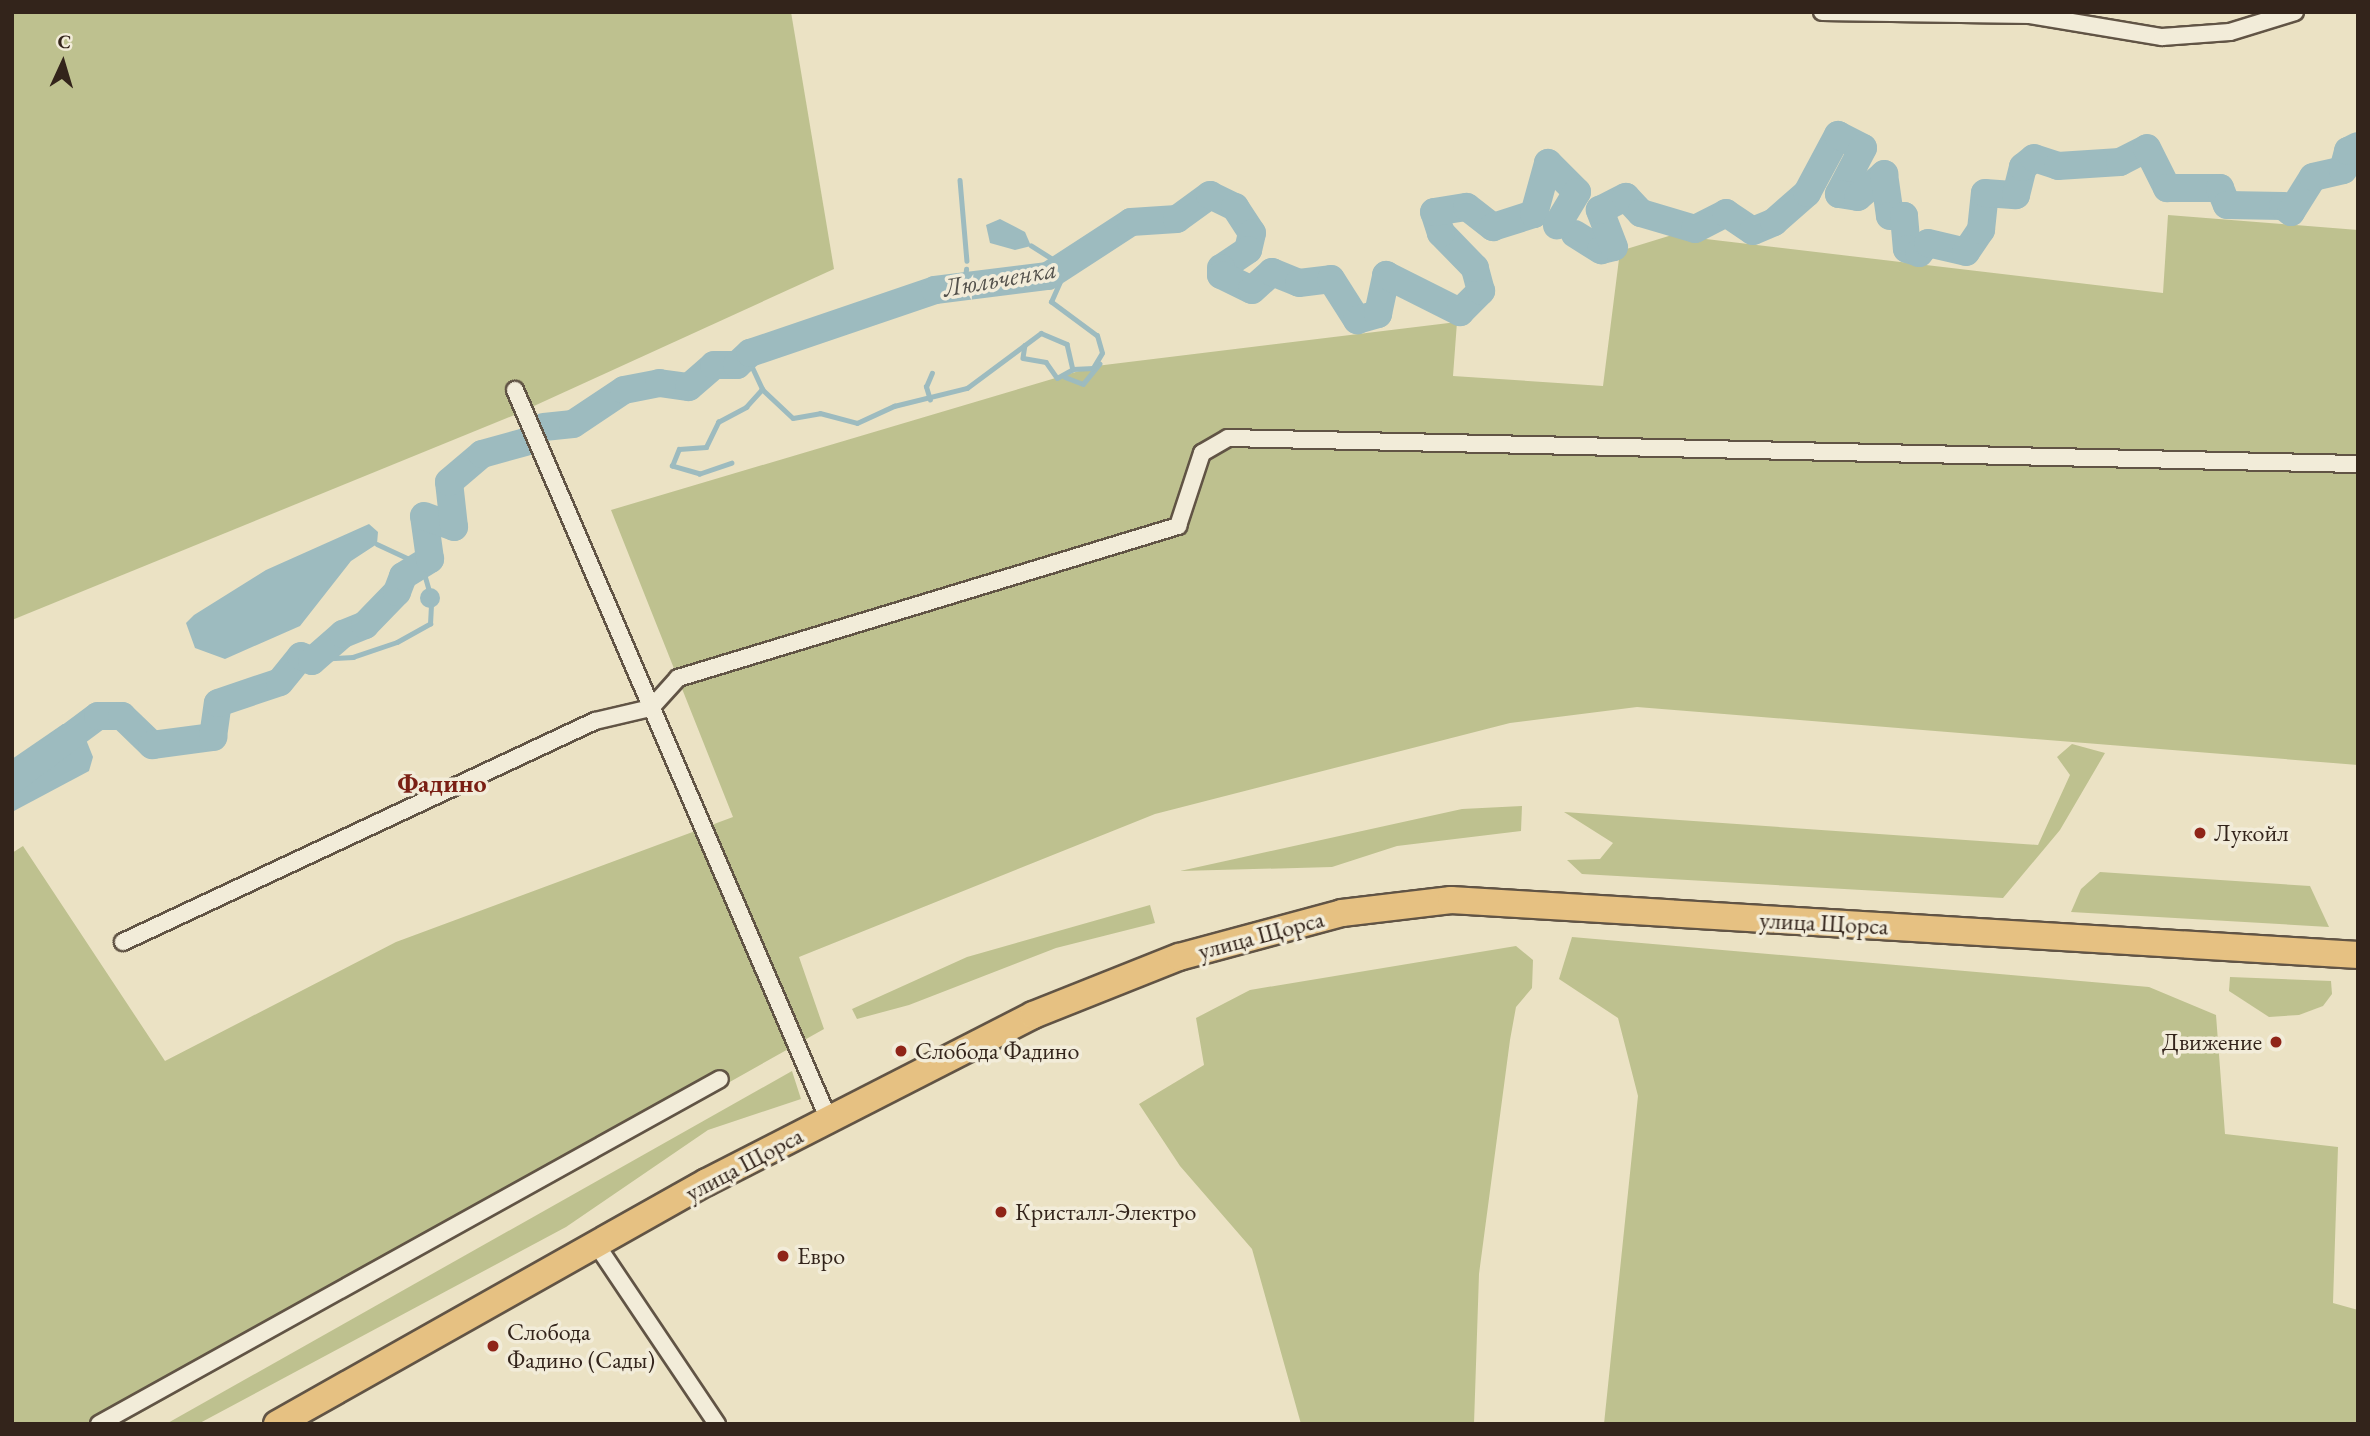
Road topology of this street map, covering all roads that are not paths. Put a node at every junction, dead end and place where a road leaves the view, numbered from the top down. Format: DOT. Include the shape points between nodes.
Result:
graph roads {
  1 [pos="1822,12"];
  2 [pos="2295,12"];
  3 [pos="515,390"];
  4 [pos="2358,464"];
  5 [pos="651,708"];
  6 [pos="123,942"];
  7 [pos="2358,955"];
  8 [pos="720,1079"];
  9 [pos="829,1120"];
  10 [pos="596,1244"];
  11 [pos="99,1424"];
  12 [pos="277,1424"];
  13 [pos="717,1424"];
  1 -- 2 [label="street" via="2030,15 2162,37 2230,32"];
  3 -- 5 [label="street"];
  4 -- 5 [label="street" via="1228,438 1202,453 1178,526 678,678"];
  5 -- 6 [label="street" via="595,721"];
  5 -- 9 [label="street"];
  7 -- 9 [label="main road, улица Щорса" via="1438,902 1342,913 1179,957 1033,1015"];
  8 -- 11 [label="street"];
  9 -- 10 [label="main road, улица Щорса"];
  10 -- 12 [label="main road, улица Щорса"];
  10 -- 13 [label="street"];
}
